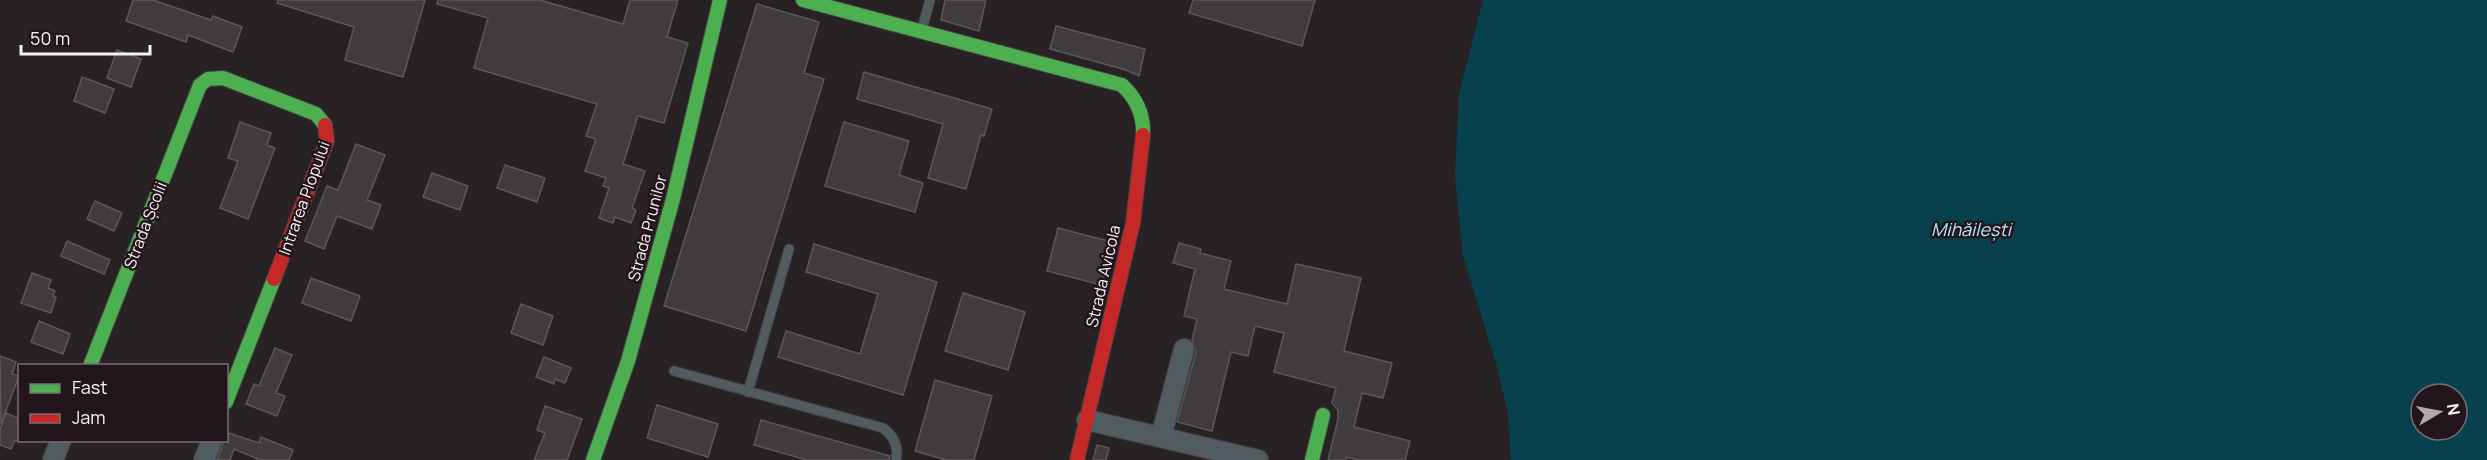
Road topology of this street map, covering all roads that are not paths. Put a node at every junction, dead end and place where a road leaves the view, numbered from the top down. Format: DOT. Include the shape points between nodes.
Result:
graph roads {
  1 [pos="720,0"];
  2 [pos="803,0"];
  3 [pos="930,0"];
  4 [pos="922,32"];
  5 [pos="200,85"];
  6 [pos="789,249"];
  7 [pos="1184,349"];
  8 [pos="91,364"];
  9 [pos="674,371"];
  10 [pos="748,392"];
  11 [pos="228,397"];
  12 [pos="1323,415"];
  13 [pos="1087,420"];
  14 [pos="1161,436"];
  15 [pos="61,442"];
  16 [pos="212,442"];
  17 [pos="53,460"];
  18 [pos="204,460"];
  19 [pos="593,460"];
  20 [pos="896,460"];
  21 [pos="1077,460"];
  22 [pos="1258,460"];
  23 [pos="1312,460"];
  1 -- 19 [label="street, Strada Prunilor" via="631,350"];
  2 -- 4 [label="street"];
  3 -- 4 [label="lane"];
  4 -- 13 [label="street, Strada Avicola" via="1122,85 1135,97 1143,126 1141,163 1132,223"];
  5 -- 8 [label="street, Strada Școlii"];
  5 -- 11 [label="street, Intrarea Plopului" via="208,79 222,78 316,114 327,129 327,141"];
  6 -- 10 [label="lane"];
  7 -- 14 [label="street"];
  9 -- 10 [label="lane"];
  10 -- 20 [label="lane" via="883,428 892,434"];
  12 -- 23 [label="street"];
  13 -- 14 [label="street"];
  13 -- 21 [label="street, Strada Avicola"];
  14 -- 22 [label="street"];
  15 -- 17 [label="street"];
  16 -- 18 [label="street"];
}
